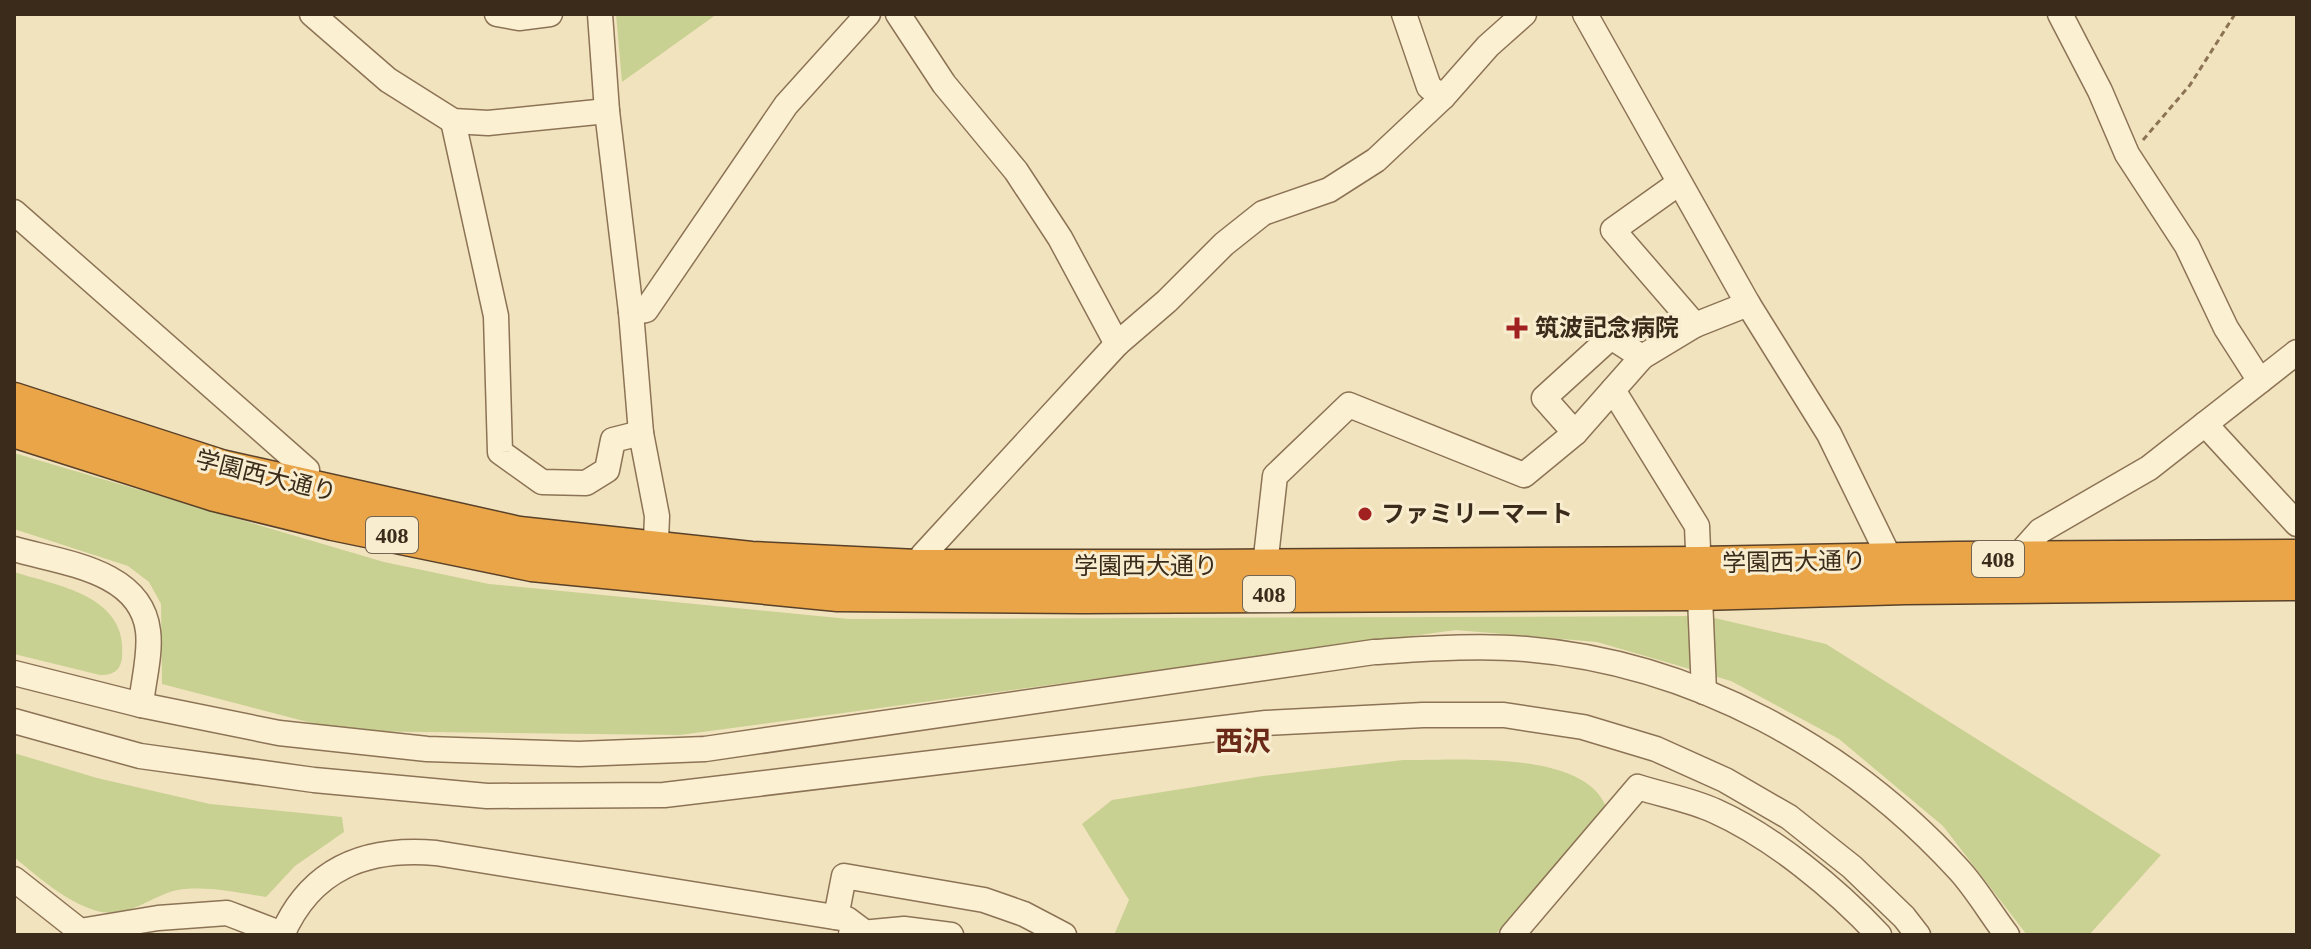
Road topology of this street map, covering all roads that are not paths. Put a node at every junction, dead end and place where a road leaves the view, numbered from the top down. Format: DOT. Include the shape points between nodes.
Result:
graph roads {
  1 [pos="312,14"];
  2 [pos="497,14"];
  3 [pos="550,14"];
  4 [pos="600,14"];
  5 [pos="868,14"];
  6 [pos="898,14"];
  7 [pos="1404,14"];
  8 [pos="1524,14"];
  9 [pos="1585,14"];
  10 [pos="2060,14"];
  11 [pos="1443,97"];
  12 [pos="607,111"];
  13 [pos="453,121"];
  14 [pos="1679,183"];
  15 [pos="14,212"];
  16 [pos="1748,304"];
  17 [pos="631,312"];
  18 [pos="1695,325"];
  19 [pos="1117,344"];
  20 [pos="2297,352"];
  21 [pos="1642,357"];
  22 [pos="2260,381"];
  23 [pos="1613,390"];
  24 [pos="14,400"];
  25 [pos="2205,424"];
  26 [pos="14,430"];
  27 [pos="641,433"];
  28 [pos="1575,433"];
  29 [pos="305,487"];
  30 [pos="2297,524"];
  31 [pos="14,549"];
  32 [pos="2297,557"];
  33 [pos="2015,559"];
  34 [pos="655,564"];
  35 [pos="1265,566"];
  36 [pos="917,567"];
  37 [pos="1898,574"];
  38 [pos="1699,578"];
  39 [pos="2297,583"];
  40 [pos="14,673"];
  41 [pos="1704,692"];
  42 [pos="141,705"];
  43 [pos="14,721"];
  44 [pos="14,879"];
  45 [pos="848,928"];
  46 [pos="80,933"];
  47 [pos="282,935"];
  48 [pos="951,935"];
  49 [pos="1064,935"];
  50 [pos="1512,935"];
  51 [pos="1879,935"];
  52 [pos="1918,935"];
  53 [pos="2007,935"];
  1 -- 13 [label="street" via="388,80"];
  2 -- 3 [label="street"];
  4 -- 12 [label="street"];
  5 -- 17 [label="street" via="786,105 646,310"];
  6 -- 19 [label="street" via="944,84 1016,171 1060,238"];
  7 -- 11 [label="street" via="1429,87"];
  8 -- 11 [label="street"];
  9 -- 14 [label="street"];
  10 -- 22 [label="street" via="2127,154 2187,246 2226,328"];
  11 -- 19 [label="street" via="1376,160 1329,190 1263,213"];
  12 -- 13 [label="street" via="488,123"];
  12 -- 17 [label="street"];
  13 -- 27 [label="street" via="496,316 500,452 542,482 586,483 607,470 613,440"];
  14 -- 16 [label="street"];
  14 -- 18 [label="street" via="1613,230"];
  15 -- 29 [label="street" via="307,470"];
  16 -- 18 [label="street"];
  16 -- 37 [label="street" via="1829,434"];
  17 -- 27 [label="street"];
  18 -- 21 [label="street"];
  19 -- 36 [label="street"];
  20 -- 22 [label="street"];
  21 -- 23 [label="street"];
  21 -- 28 [label="street" via="1611,337 1544,398"];
  22 -- 25 [label="street"];
  23 -- 28 [label="street"];
  23 -- 38 [label="street" via="1697,526"];
  24 -- 29 [label="highway, 学園西大通り / 408" via="221,467"];
  25 -- 30 [label="street"];
  25 -- 33 [label="street" via="2149,468 2040,531"];
  26 -- 34 [label="highway, 学園西大通り / 408" via="215,494 333,523 532,564"];
  27 -- 34 [label="street" via="657,516"];
  28 -- 35 [label="street" via="1524,475 1349,405 1275,476"];
  29 -- 34 [label="highway, 学園西大通り / 408"];
  31 -- 42 [label="street" via="111,577 131,593 144,611 149,634"];
  32 -- 33 [label="highway, 学園西大通り / 408"];
  33 -- 37 [label="highway, 学園西大通り / 408"];
  34 -- 36 [label="highway, 学園西大通り / 408" via="751,559"];
  34 -- 38 [label="highway, 学園西大通り / 408" via="838,594 1099,596"];
  35 -- 36 [label="highway, 学園西大通り / 408"];
  35 -- 38 [label="highway, 学園西大通り / 408"];
  37 -- 38 [label="highway, 学園西大通り / 408"];
  37 -- 39 [label="highway, 学園西大通り / 408"];
  38 -- 41 [label="street"];
  40 -- 42 [label="street"];
  41 -- 42 [label="street" via="1659,674 1595,659 1469,646 1360,653 705,749 579,754 427,749 279,733"];
  41 -- 53 [label="street" via="1770,722 1872,788 1963,874"];
  43 -- 52 [label="street" via="140,756 487,796 664,795 1266,723 1504,715 1583,727 1656,749 1725,780 1789,817 1842,858"];
  44 -- 46 [label="street"];
  45 -- 47 [label="street" via="403,850 339,869 312,888"];
  45 -- 48 [label="street"];
  45 -- 49 [label="street" via="844,876 984,900"];
  46 -- 47 [label="street" via="158,918 227,913"];
  50 -- 51 [label="street" via="1638,787 1715,810 1773,845 1828,886"];
}
